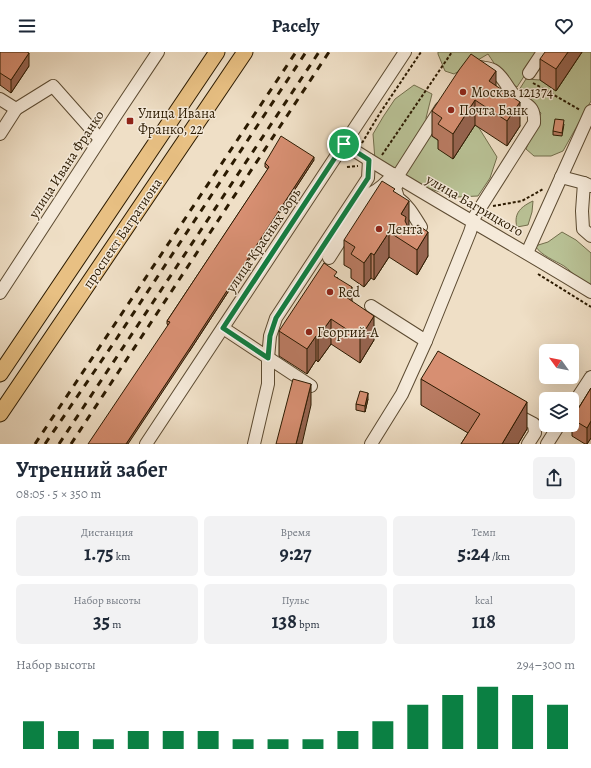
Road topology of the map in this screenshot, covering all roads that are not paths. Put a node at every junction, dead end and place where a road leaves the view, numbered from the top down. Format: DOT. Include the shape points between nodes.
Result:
graph roads {
  1 [pos="158,52"];
  2 [pos="217,52"];
  3 [pos="245,52"];
  4 [pos="405,52"];
  5 [pos="544,52"];
  6 [pos="469,69"];
  7 [pos="529,73"];
  8 [pos="449,96"];
  9 [pos="0,99"];
  10 [pos="16,109"];
  11 [pos="590,112"];
  12 [pos="2,128"];
  13 [pos="100,140"];
  14 [pos="344,144"];
  15 [pos="375,159"];
  16 [pos="397,177"];
  17 [pos="561,177"];
  18 [pos="588,184"];
  19 [pos="473,222"];
  20 [pos="591,236"];
  21 [pos="412,246"];
  22 [pos="527,253"];
  23 [pos="329,258"];
  24 [pos="310,264"];
  25 [pos="323,271"];
  26 [pos="591,292"];
  27 [pos="0,293"];
  28 [pos="371,306"];
  29 [pos="223,328"];
  30 [pos="426,341"];
  31 [pos="419,357"];
  32 [pos="268,358"];
  33 [pos="431,364"];
  34 [pos="0,374"];
  35 [pos="591,377"];
  36 [pos="311,386"];
  37 [pos="579,395"];
  38 [pos="502,407"];
  39 [pos="0,414"];
  40 [pos="555,432"];
  41 [pos="146,444"];
  42 [pos="254,444"];
  43 [pos="372,444"];
  44 [pos="528,444"];
  45 [pos="547,444"];
  1 -- 13 [label="street, улица Ивана Франко"];
  2 -- 34 [label="main road, проспект Багратиона"];
  3 -- 39 [label="main road, проспект Багратиона"];
  4 -- 14 [label="street, улица Красных Зорь"];
  5 -- 7 [label="street"];
  6 -- 19 [label="street" via="478,66 493,70 535,115 527,136"];
  8 -- 16 [label="street"];
  9 -- 10 [label="street"];
  10 -- 12 [label="street"];
  10 -- 13 [label="street" via="53,86"];
  11 -- 17 [label="street"];
  13 -- 27 [label="street, улица Ивана Франко"];
  14 -- 15 [label="street, улица Багрицкого"];
  14 -- 29 [label="street, улица Красных Зорь"];
  15 -- 16 [label="street, улица Багрицкого"];
  15 -- 24 [label="street" via="368,178"];
  16 -- 19 [label="street, улица Багрицкого"];
  16 -- 21 [label="street" via="395,188 398,198 413,213 421,227"];
  16 -- 23 [label="street" via="370,194"];
  17 -- 18 [label="street"];
  17 -- 22 [label="street"];
  18 -- 20 [label="street" via="582,211 582,225"];
  19 -- 22 [label="street, улица Багрицкого"];
  19 -- 30 [label="street"];
  22 -- 26 [label="street, улица Багрицкого"];
  24 -- 25 [label="street"];
  24 -- 32 [label="street" via="276,318 270,336"];
  28 -- 30 [label="street"];
  29 -- 32 [label="street"];
  29 -- 41 [label="street, улица Красных Зорь"];
  30 -- 31 [label="street"];
  31 -- 33 [label="street"];
  31 -- 43 [label="street" via="402,394"];
  32 -- 36 [label="street"];
  32 -- 42 [label="street" via="268,384"];
  35 -- 37 [label="street"];
  38 -- 44 [label="street" via="534,424 535,433"];
  40 -- 45 [label="street"];
}
